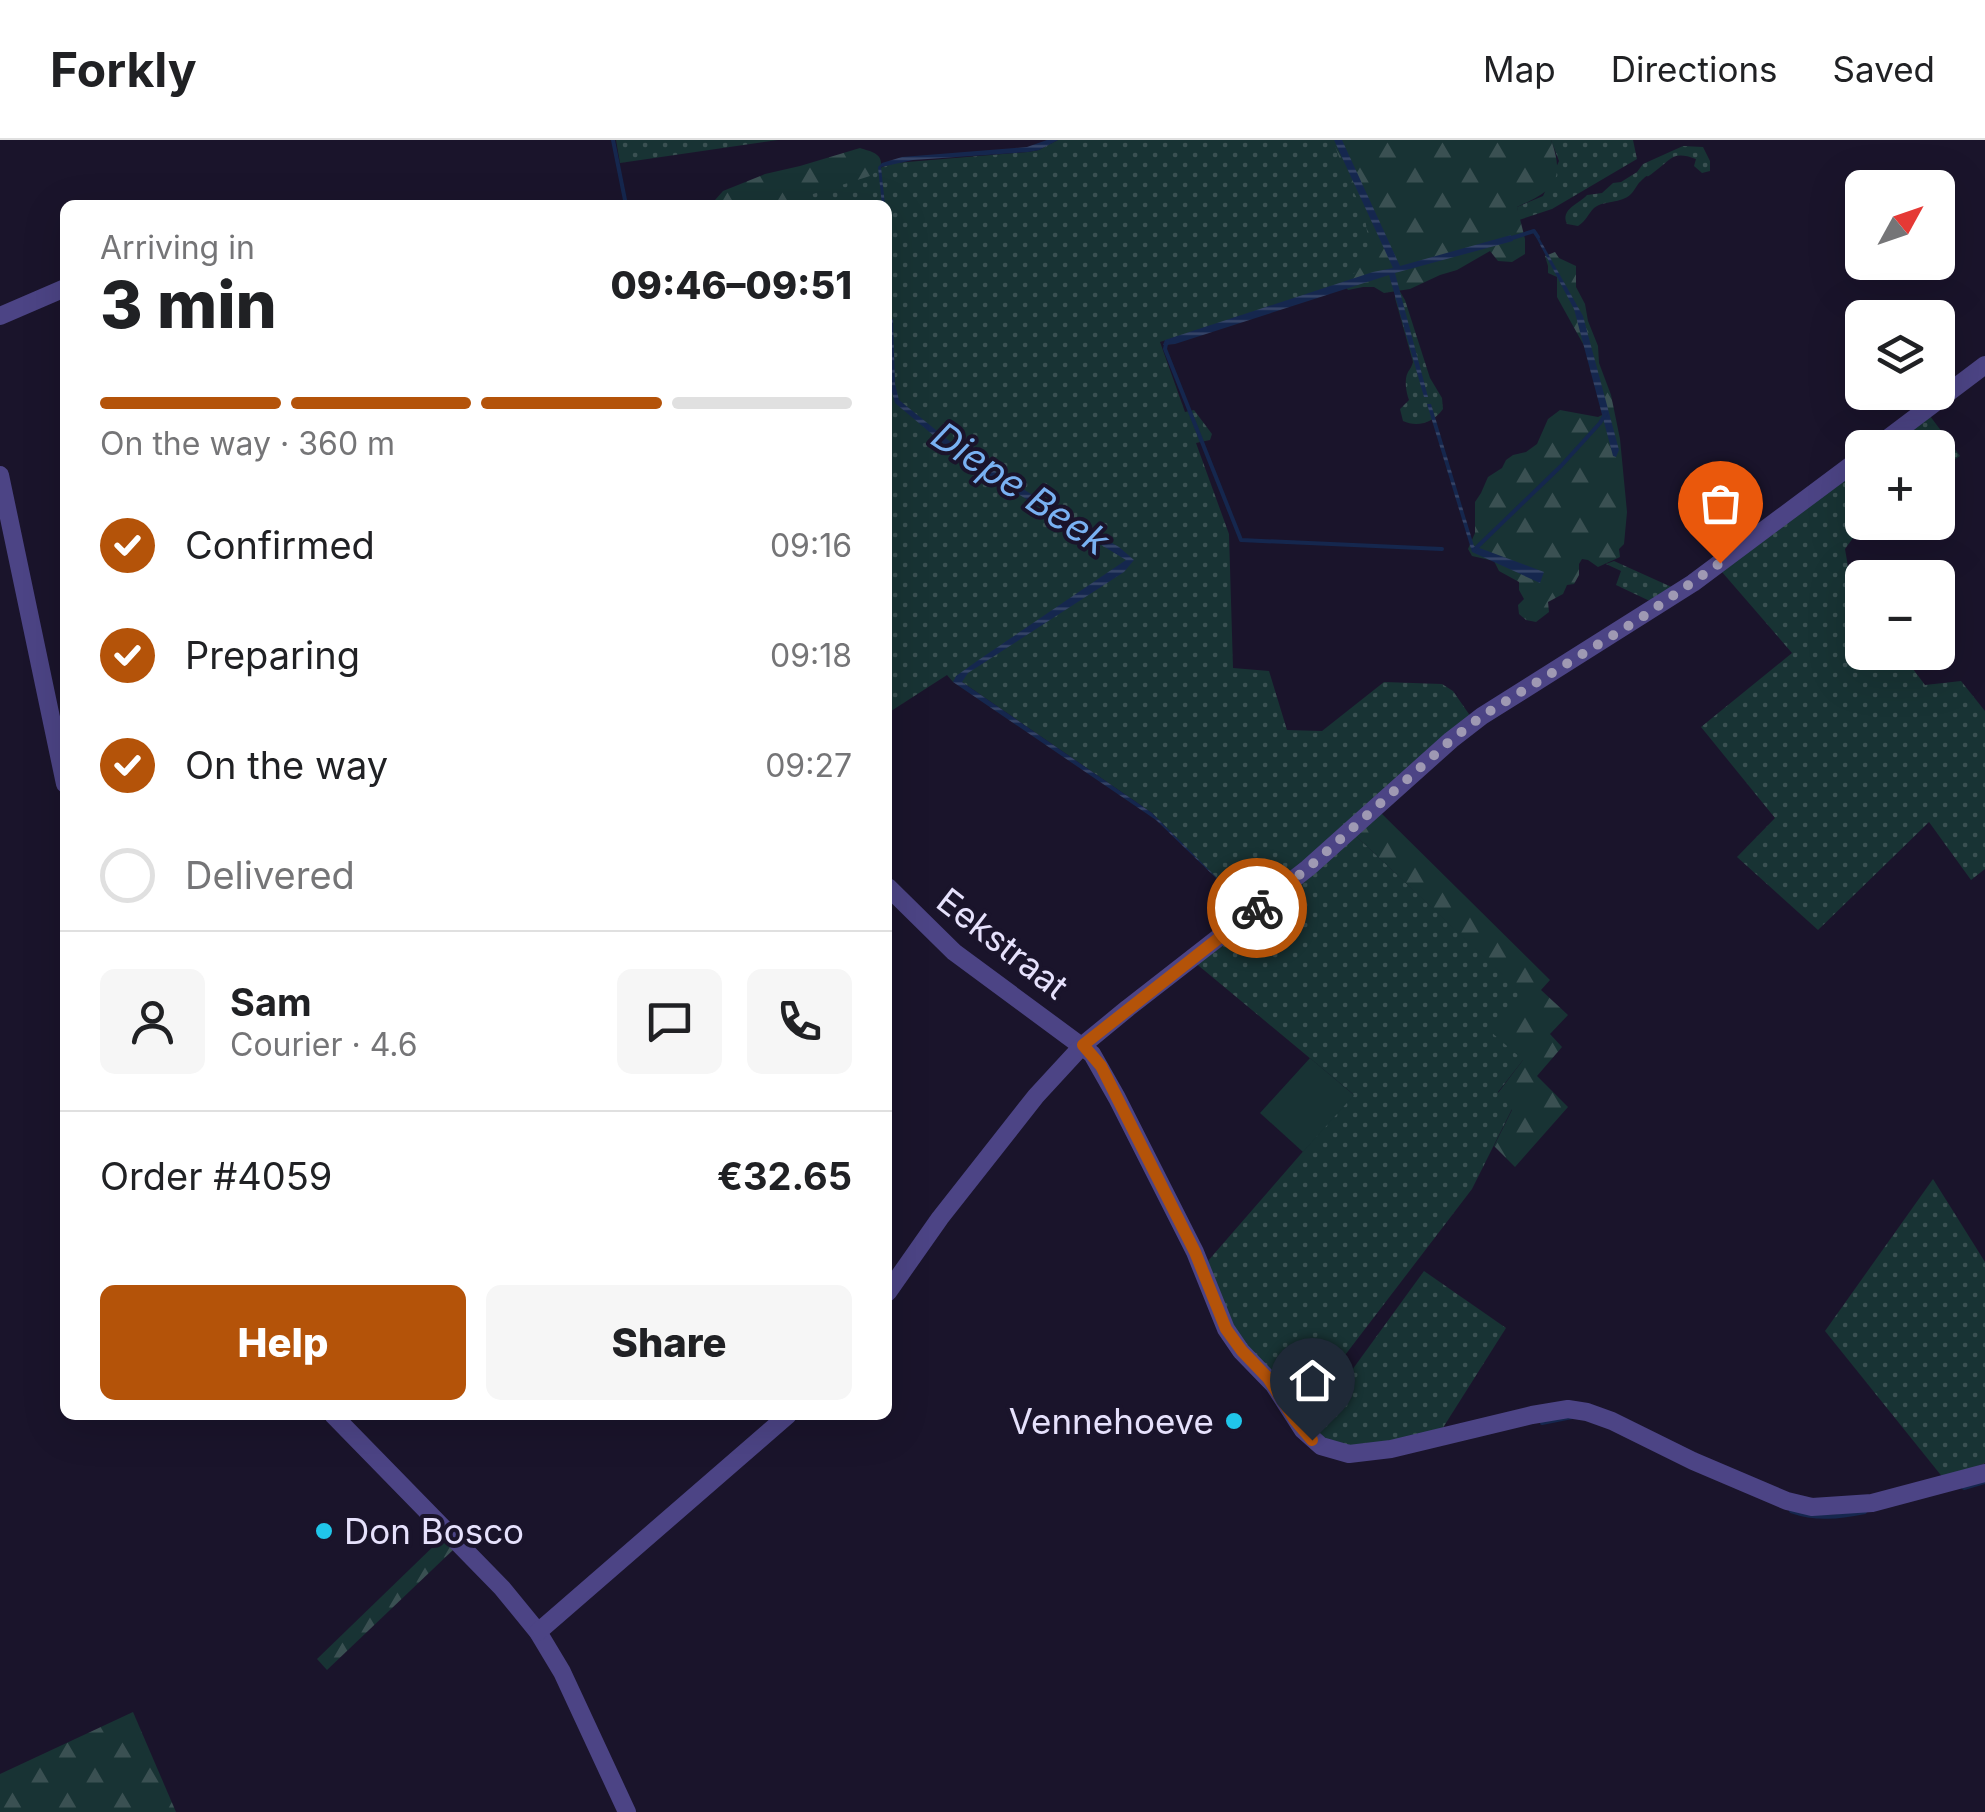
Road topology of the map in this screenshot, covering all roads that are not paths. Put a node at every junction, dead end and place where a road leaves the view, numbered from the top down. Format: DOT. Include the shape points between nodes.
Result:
graph roads {
  1 [pos="60,290"];
  2 [pos="0,316"];
  3 [pos="1985,365"];
  4 [pos="1899,430"];
  5 [pos="1845,470"];
  6 [pos="0,476"];
  7 [pos="60,760"];
  8 [pos="892,891"];
  9 [pos="1083,1045"];
  10 [pos="892,1286"];
  11 [pos="338,1420"];
  12 [pos="782,1420"];
  13 [pos="1985,1473"];
  14 [pos="538,1632"];
  15 [pos="627,1812"];
  1 -- 2 [label="street"];
  3 -- 4 [label="street"];
  5 -- 9 [label="street" via="1693,584 1482,716 1308,868"];
  6 -- 7 [label="street"];
  8 -- 9 [label="street, Eekstraat" via="954,952"];
  9 -- 10 [label="street" via="1036,1096"];
  9 -- 13 [label="street, Eekstraat" via="1101,1066 1153,1168 1226,1329 1321,1446 1348,1454 1391,1449 1568,1409 1612,1420 1693,1461 1812,1507 1872,1502"];
  11 -- 14 [label="street"];
  12 -- 14 [label="street"];
  14 -- 15 [label="street"];
}
